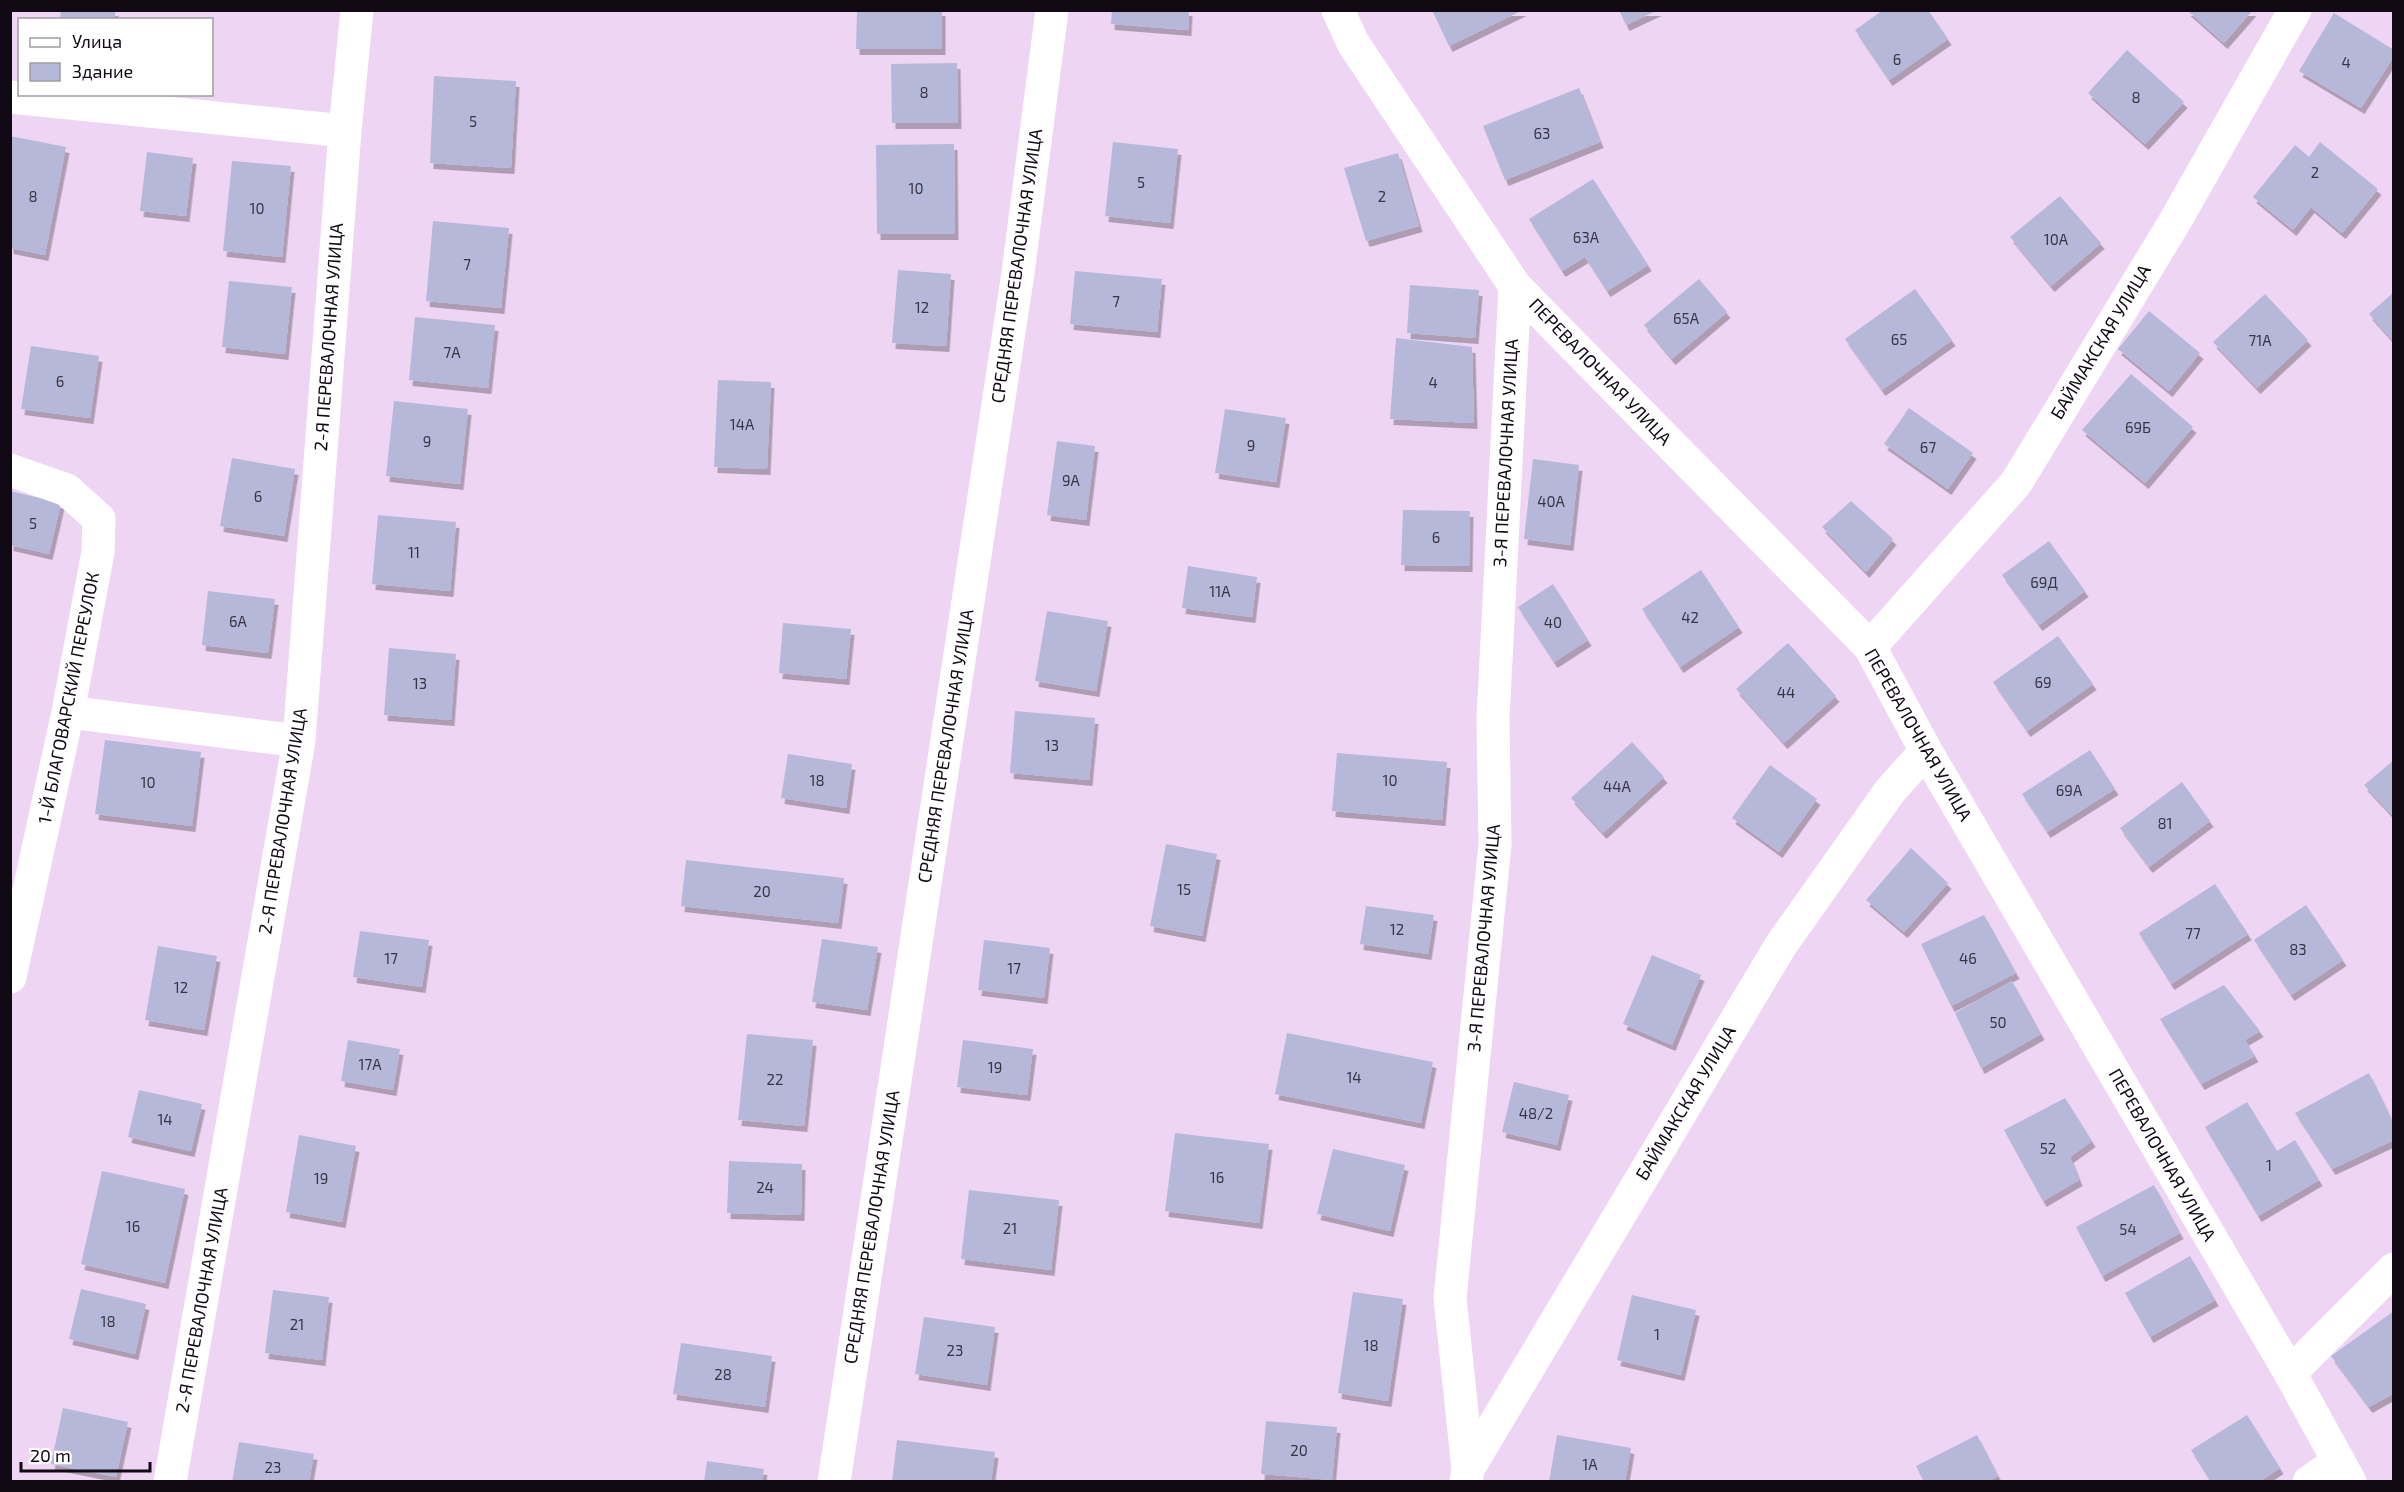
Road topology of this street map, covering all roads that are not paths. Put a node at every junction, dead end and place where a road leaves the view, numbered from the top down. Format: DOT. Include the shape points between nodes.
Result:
graph roads {
  1 [pos="357,10"];
  2 [pos="1052,10"];
  3 [pos="1338,10"];
  4 [pos="2295,10"];
  5 [pos="10,97"];
  6 [pos="345,131"];
  7 [pos="1515,286"];
  8 [pos="10,470"];
  9 [pos="1870,647"];
  10 [pos="68,712"];
  11 [pos="299,741"];
  12 [pos="1926,751"];
  13 [pos="10,977"];
  14 [pos="2394,1269"];
  15 [pos="2290,1373"];
  16 [pos="2345,1471"];
  17 [pos="1467,1475"];
  18 [pos="170,1482"];
  19 [pos="834,1482"];
  20 [pos="2309,1482"];
  1 -- 6 [label="street, 2-Я ПЕРЕВАЛОЧНАЯ УЛИЦА"];
  2 -- 19 [label="street, СРЕДНЯЯ ПЕРЕВАЛОЧНАЯ УЛИЦА" via="1018,273"];
  3 -- 7 [label="street, ПЕРЕВАЛОЧНАЯ УЛИЦА" via="1353,43"];
  4 -- 9 [label="street, БАЙМАКСКАЯ УЛИЦА" via="2174,223 2016,483"];
  5 -- 6 [label="street"];
  6 -- 11 [label="street, 2-Я ПЕРЕВАЛОЧНАЯ УЛИЦА"];
  7 -- 9 [label="street, ПЕРЕВАЛОЧНАЯ УЛИЦА"];
  7 -- 17 [label="street, 3-Я ПЕРЕВАЛОЧНАЯ УЛИЦА" via="1493,719 1495,844 1450,1298"];
  8 -- 10 [label="street, 1-Й БЛАГОВАРСКИЙ ПЕРЕУЛОК" via="67,490 99,519 98,552"];
  9 -- 12 [label="street, ПЕРЕВАЛОЧНАЯ УЛИЦА"];
  10 -- 11 [label="street"];
  10 -- 13 [label="street, 1-Й БЛАГОВАРСКИЙ ПЕРЕУЛОК"];
  11 -- 18 [label="street, 2-Я ПЕРЕВАЛОЧНАЯ УЛИЦА"];
  12 -- 15 [label="street, ПЕРЕВАЛОЧНАЯ УЛИЦА"];
  12 -- 17 [label="street, БАЙМАКСКАЯ УЛИЦА" via="1890,791 1781,945"];
  14 -- 15 [label="street"];
  15 -- 16 [label="street, ПЕРЕВАЛОЧНАЯ УЛИЦА"];
  16 -- 20 [label="street"];
}
